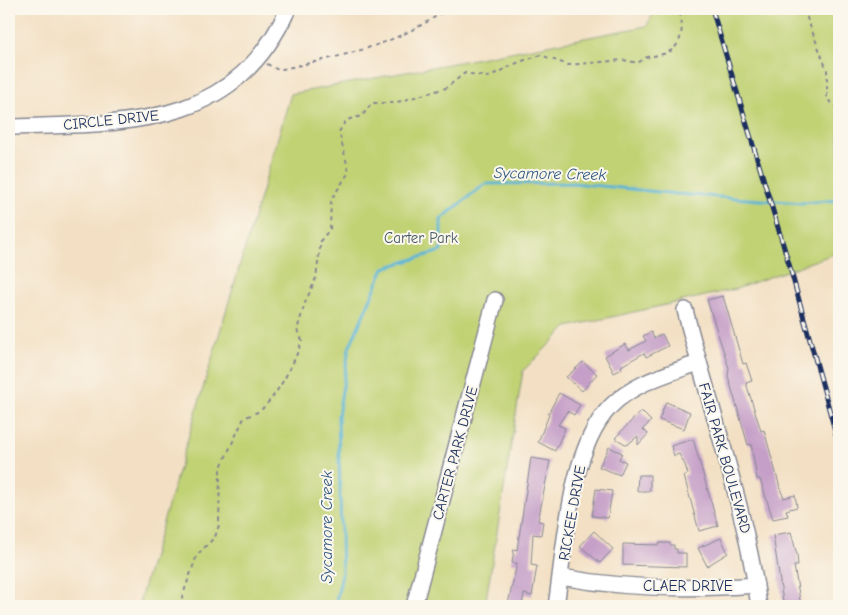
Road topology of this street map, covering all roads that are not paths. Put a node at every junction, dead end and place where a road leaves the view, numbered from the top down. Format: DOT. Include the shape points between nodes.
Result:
graph roads {
  1 [pos="288,9"];
  2 [pos="9,127"];
  3 [pos="495,300"];
  4 [pos="685,310"];
  5 [pos="698,363"];
  6 [pos="561,577"];
  7 [pos="756,585"];
  8 [pos="414,606"];
  9 [pos="556,606"];
  10 [pos="759,606"];
  1 -- 2 [label="street, CIRCLE DRIVE" via="256,59 232,82 190,107 159,116 104,124"];
  3 -- 8 [label="street, CARTER PARK DRIVE"];
  4 -- 5 [label="street, FAIR PARK BOULEVARD"];
  5 -- 6 [label="street, RICKEE DRIVE" via="636,388 610,407 598,423 587,444 577,477"];
  5 -- 7 [label="street, FAIR PARK BOULEVARD" via="738,500"];
  6 -- 7 [label="street, CLAER DRIVE" via="654,588 706,589"];
  6 -- 9 [label="street, RICKEE DRIVE"];
  7 -- 10 [label="street, FAIR PARK BOULEVARD"];
}
